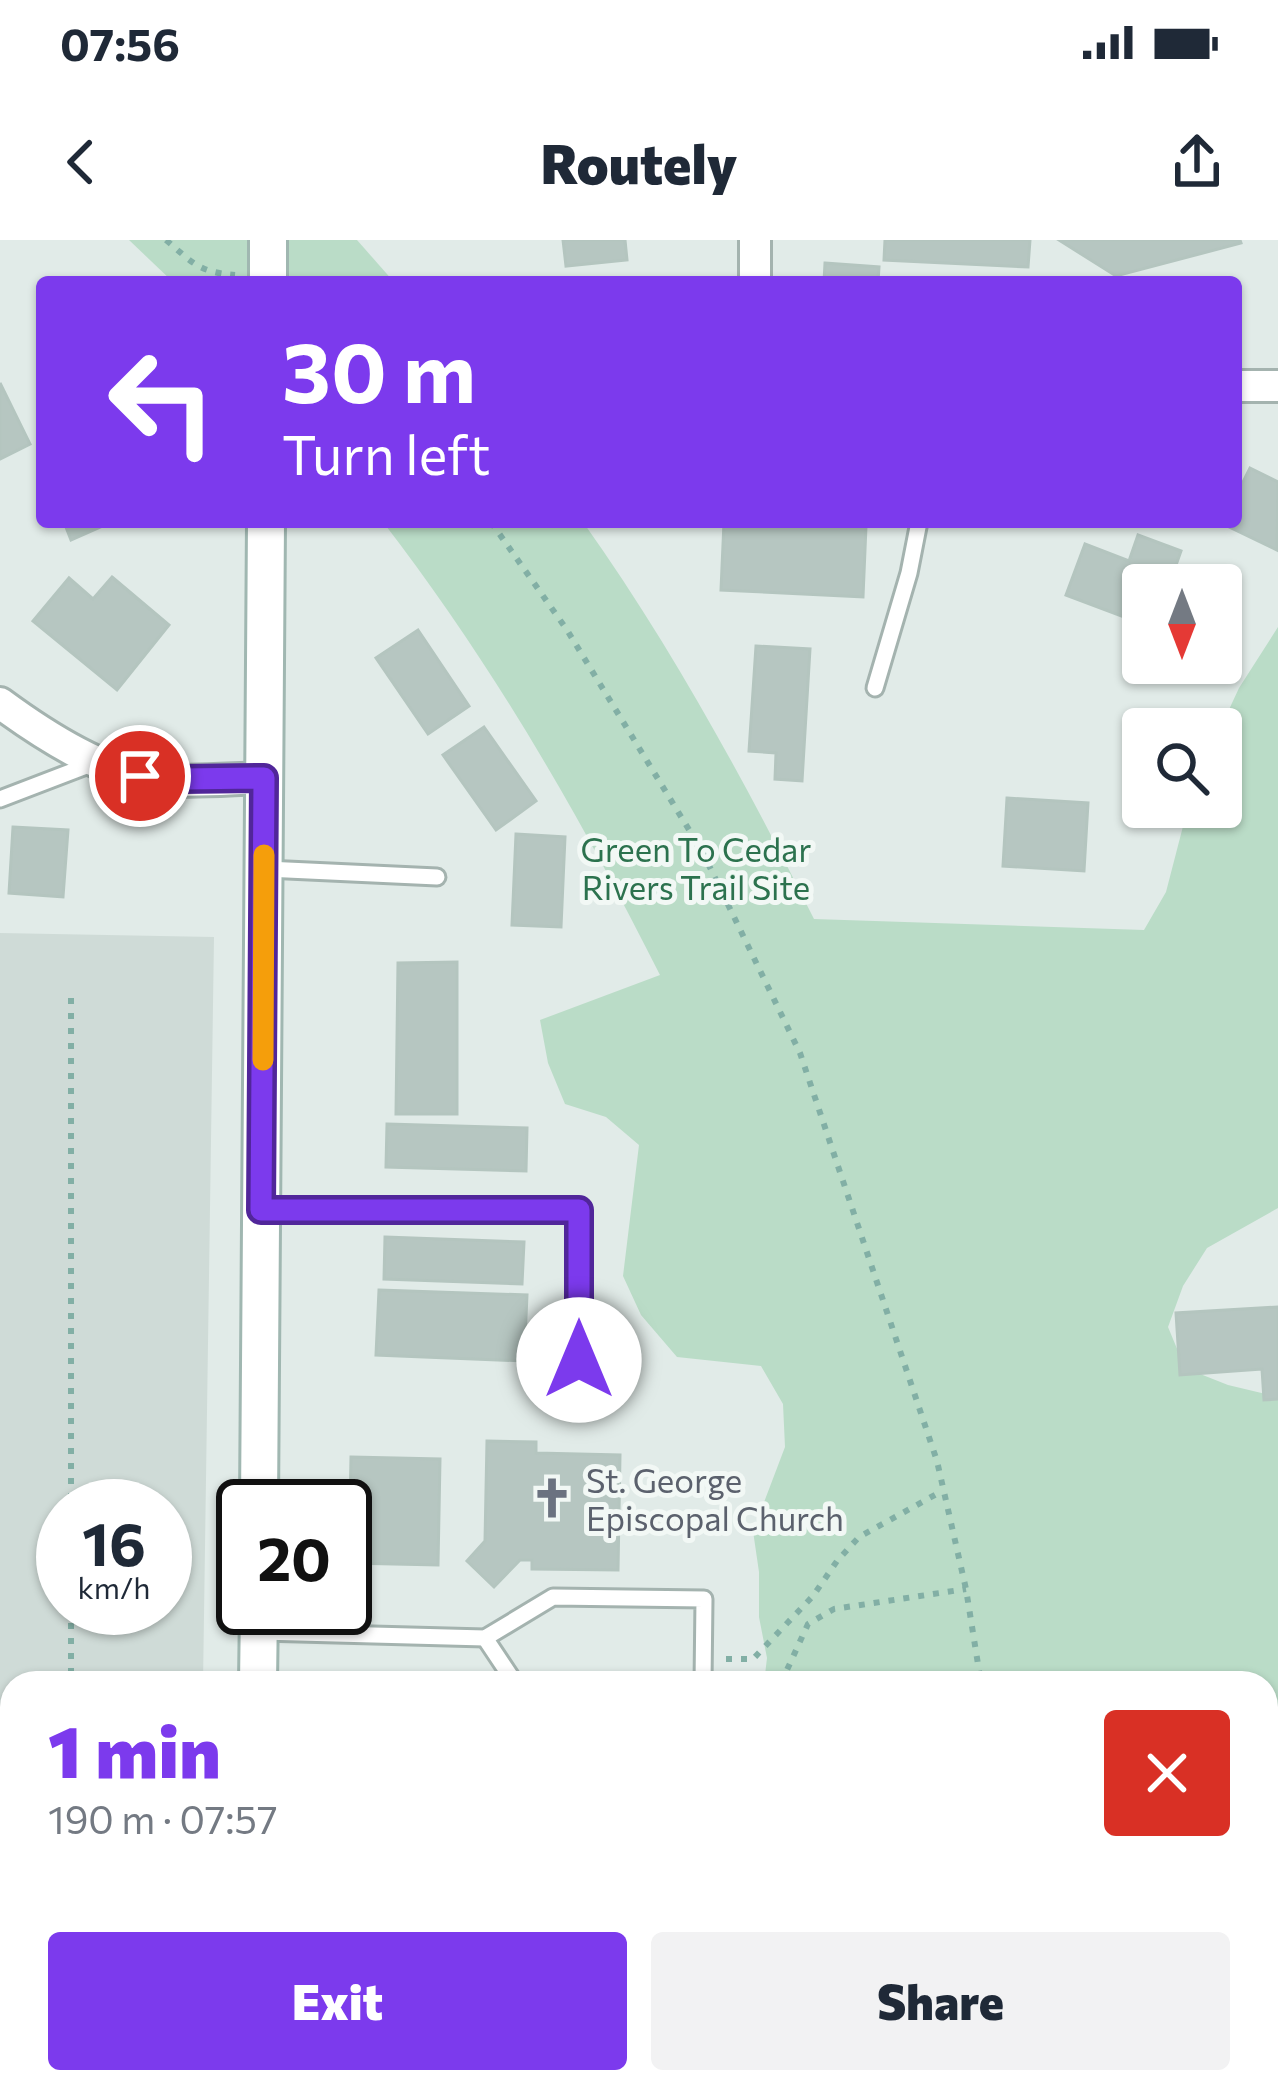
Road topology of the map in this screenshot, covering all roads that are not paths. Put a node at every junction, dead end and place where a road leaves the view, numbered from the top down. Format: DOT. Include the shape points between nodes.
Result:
graph roads {
  1 [pos="268,240"];
  2 [pos="755,240"];
  3 [pos="268,276"];
  4 [pos="755,276"];
  5 [pos="1242,386"];
  6 [pos="1278,386"];
  7 [pos="266,528"];
  8 [pos="918,528"];
  9 [pos="875,688"];
  10 [pos="0,703"];
  11 [pos="97,762"];
  12 [pos="264,778"];
  13 [pos="0,799"];
  14 [pos="264,868"];
  15 [pos="437,877"];
  16 [pos="261,1210"];
  17 [pos="579,1360"];
  18 [pos="259,1479"];
  19 [pos="372,1629"];
  20 [pos="258,1635"];
  21 [pos="485,1638"];
  22 [pos="258,1671"];
  23 [pos="507,1671"];
  24 [pos="704,1671"];
  1 -- 3 [label="street"];
  2 -- 4 [label="street"];
  5 -- 6 [label="street"];
  7 -- 12 [label="street"];
  8 -- 9 [label="lane"];
  10 -- 11 [label="street"];
  11 -- 12 [label="street" via="140,776"];
  11 -- 13 [label="lane"];
  12 -- 14 [label="street"];
  14 -- 15 [label="lane"];
  14 -- 16 [label="street"];
  16 -- 17 [label="lane" via="579,1210"];
  16 -- 18 [label="street"];
  19 -- 21 [label="lane"];
  20 -- 22 [label="street"];
  21 -- 23 [label="lane"];
  21 -- 24 [label="lane" via="553,1598 704,1599"];
}
